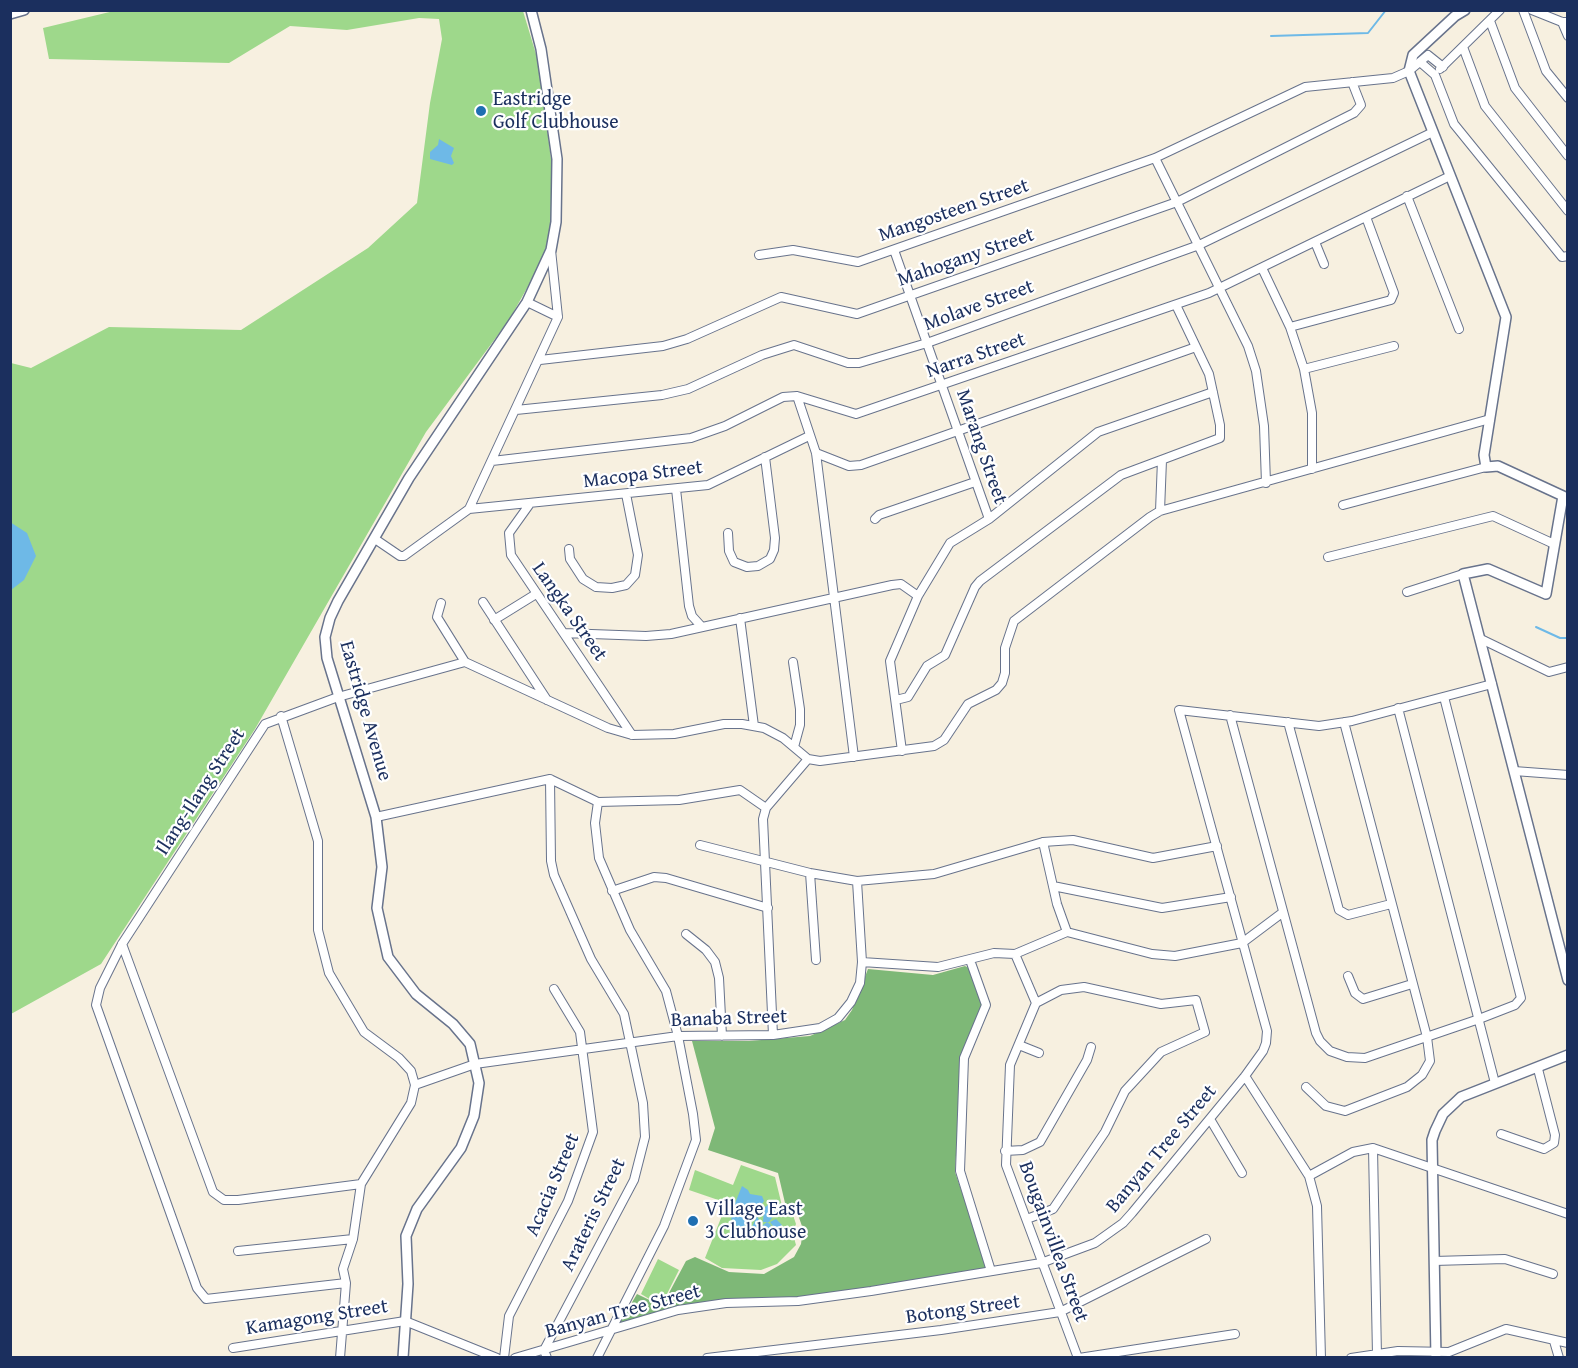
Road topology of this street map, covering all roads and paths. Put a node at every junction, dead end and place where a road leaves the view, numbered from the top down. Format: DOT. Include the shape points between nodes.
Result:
graph roads {
  1 [pos="24,10"];
  2 [pos="531,10"];
  3 [pos="1465,10"];
  4 [pos="1500,10"];
  5 [pos="1523,10"];
  6 [pos="1532,10"];
  7 [pos="10,14"];
  8 [pos="1490,21"];
  9 [pos="1565,22"];
  10 [pos="1568,36"];
  11 [pos="1463,47"];
  12 [pos="1420,62"];
  13 [pos="1443,67"];
  14 [pos="1409,71"];
  15 [pos="1435,75"];
  16 [pos="1352,82"];
  17 [pos="1568,98"];
  18 [pos="1433,132"];
  19 [pos="1568,156"];
  20 [pos="1155,158"];
  21 [pos="1450,176"];
  22 [pos="1407,196"];
  23 [pos="1177,202"];
  24 [pos="1568,211"];
  25 [pos="1366,217"];
  26 [pos="1315,243"];
  27 [pos="1199,245"];
  28 [pos="551,250"];
  29 [pos="894,250"];
  30 [pos="759,255"];
  31 [pos="1568,256"];
  32 [pos="1324,264"];
  33 [pos="1262,268"];
  34 [pos="1220,287"];
  35 [pos="909,295"];
  36 [pos="527,302"];
  37 [pos="1176,305"];
  38 [pos="558,317"];
  39 [pos="1290,327"];
  40 [pos="1459,329"];
  41 [pos="927,343"];
  42 [pos="1394,346"];
  43 [pos="1196,347"];
  44 [pos="540,360"];
  45 [pos="1304,369"];
  46 [pos="942,386"];
  47 [pos="1213,392"];
  48 [pos="797,396"];
  49 [pos="516,410"];
  50 [pos="1490,418"];
  51 [pos="956,430"];
  52 [pos="809,436"];
  53 [pos="816,453"];
  54 [pos="765,457"];
  55 [pos="1162,460"];
  56 [pos="492,461"];
  57 [pos="1486,467"];
  58 [pos="1312,469"];
  59 [pos="975,483"];
  60 [pos="1266,483"];
  61 [pos="676,489"];
  62 [pos="626,494"];
  63 [pos="529,505"];
  64 [pos="1343,506"];
  65 [pos="470,509"];
  66 [pos="1160,511"];
  67 [pos="874,519"];
  68 [pos="989,519"];
  69 [pos="728,533"];
  70 [pos="375,539"];
  71 [pos="1554,544"];
  72 [pos="569,549"];
  73 [pos="1328,557"];
  74 [pos="1463,574"];
  75 [pos="1407,592"];
  76 [pos="536,594"];
  77 [pos="918,596"];
  78 [pos="834,598"];
  79 [pos="441,603"];
  80 [pos="483,603"];
  81 [pos="740,618"];
  82 [pos="494,620"];
  83 [pos="702,627"];
  84 [pos="564,633"];
  85 [pos="1481,639"];
  86 [pos="794,662"];
  87 [pos="465,663"];
  88 [pos="1568,667"];
  89 [pos="1492,684"];
  90 [pos="338,697"];
  91 [pos="1444,697"];
  92 [pos="896,700"];
  93 [pos="548,701"];
  94 [pos="1398,708"];
  95 [pos="1230,715"];
  96 [pos="281,716"];
  97 [pos="1288,722"];
  98 [pos="1344,722"];
  99 [pos="754,726"];
  100 [pos="632,735"];
  101 [pos="794,747"];
  102 [pos="902,751"];
  103 [pos="854,757"];
  104 [pos="808,759"];
  105 [pos="1514,771"];
  106 [pos="1568,775"];
  107 [pos="550,779"];
  108 [pos="598,802"];
  109 [pos="766,808"];
  110 [pos="376,817"];
  111 [pos="1043,842"];
  112 [pos="700,845"];
  113 [pos="1217,846"];
  114 [pos="765,861"];
  115 [pos="810,873"];
  116 [pos="857,881"];
  117 [pos="1053,886"];
  118 [pos="612,891"];
  119 [pos="1231,897"];
  120 [pos="1391,904"];
  121 [pos="768,908"];
  122 [pos="1282,913"];
  123 [pos="1067,932"];
  124 [pos="686,934"];
  125 [pos="1242,943"];
  126 [pos="122,944"];
  127 [pos="1015,954"];
  128 [pos="816,960"];
  129 [pos="970,960"];
  130 [pos="862,962"];
  131 [pos="1348,976"];
  132 [pos="1568,980"];
  133 [pos="1412,984"];
  134 [pos="555,989"];
  135 [pos="1036,1003"];
  136 [pos="1479,1019"];
  137 [pos="773,1035"];
  138 [pos="678,1036"];
  139 [pos="722,1036"];
  140 [pos="1427,1037"];
  141 [pos="631,1043"];
  142 [pos="1019,1045"];
  143 [pos="1091,1047"];
  144 [pos="584,1050"];
  145 [pos="1040,1053"];
  146 [pos="1568,1055"];
  147 [pos="476,1064"];
  148 [pos="1538,1069"];
  149 [pos="1245,1076"];
  150 [pos="1495,1083"];
  151 [pos="415,1085"];
  152 [pos="1306,1087"];
  153 [pos="1210,1119"];
  154 [pos="1502,1134"];
  155 [pos="1373,1148"];
  156 [pos="1005,1151"];
  157 [pos="1432,1168"];
  158 [pos="1242,1173"];
  159 [pos="1309,1176"];
  160 [pos="361,1184"];
  161 [pos="1568,1214"];
  162 [pos="1027,1219"];
  163 [pos="353,1239"];
  164 [pos="1206,1239"];
  165 [pos="238,1251"];
  166 [pos="1434,1261"];
  167 [pos="1041,1263"];
  168 [pos="991,1271"];
  169 [pos="1553,1274"];
  170 [pos="346,1283"];
  171 [pos="1060,1312"];
  172 [pos="405,1321"];
  173 [pos="610,1330"];
  174 [pos="342,1332"];
  175 [pos="1235,1334"];
  176 [pos="1554,1341"];
  177 [pos="1568,1343"];
  178 [pos="233,1348"];
  179 [pos="546,1354"];
  180 [pos="1377,1355"];
  181 [pos="1436,1355"];
  182 [pos="340,1358"];
  183 [pos="403,1358"];
  184 [pos="496,1358"];
  185 [pos="504,1358"];
  186 [pos="515,1358"];
  187 [pos="597,1358"];
  188 [pos="708,1358"];
  189 [pos="1079,1358"];
  190 [pos="1321,1358"];
  191 [pos="1351,1358"];
  192 [pos="1559,1358"];
  1 -- 7 [label="street"];
  2 -- 28 [label="street, Eastridge Avenue" via="541,49 557,159 556,222"];
  3 -- 14 [label="street" via="1413,55"];
  4 -- 8 [label="street"];
  5 -- 17 [label="street" via="1546,71"];
  6 -- 9 [label="street"];
  8 -- 11 [label="street"];
  8 -- 19 [label="street" via="1515,88"];
  9 -- 10 [label="street"];
  11 -- 13 [label="street"];
  11 -- 24 [label="street" via="1485,106"];
  12 -- 13 [label="street" via="1428,55"];
  12 -- 14 [label="street"];
  12 -- 15 [label="street"];
  13 -- 15 [label="street"];
  14 -- 16 [label="street, Mangosteen Street" via="1393,78"];
  14 -- 18 [label="street"];
  15 -- 31 [label="street" via="1454,124 1562,257"];
  16 -- 20 [label="street, Mangosteen Street" via="1313,85 1295,91"];
  16 -- 23 [label="street, Mahogany Street" via="1361,105 1354,113"];
  18 -- 21 [label="street"];
  18 -- 27 [label="street, Molave Street"];
  20 -- 23 [label="street"];
  20 -- 29 [label="street, Mangosteen Street"];
  21 -- 22 [label="street, Narra Street"];
  21 -- 50 [label="street" via="1506,317"];
  22 -- 25 [label="street, Narra Street"];
  22 -- 40 [label="street"];
  23 -- 27 [label="street"];
  23 -- 35 [label="street, Mahogany Street"];
  25 -- 26 [label="street, Narra Street"];
  25 -- 39 [label="street" via="1394,293 1391,300"];
  26 -- 32 [label="street"];
  26 -- 33 [label="street, Narra Street"];
  27 -- 34 [label="street"];
  27 -- 41 [label="street, Molave Street"];
  28 -- 36 [label="street, Eastridge Avenue"];
  28 -- 38 [label="street"];
  29 -- 30 [label="street, Mangosteen Street" via="858,262 793,250"];
  29 -- 35 [label="street, Marang Street"];
  33 -- 34 [label="street, Narra Street"];
  33 -- 39 [label="street"];
  34 -- 37 [label="street, Narra Street"];
  34 -- 60 [label="street" via="1256,371 1264,426"];
  35 -- 41 [label="street, Marang Street"];
  35 -- 44 [label="street, Mahogany Street" via="857,314 781,297 663,346"];
  36 -- 38 [label="street"];
  36 -- 70 [label="street, Eastridge Avenue" via="436,436"];
  37 -- 43 [label="street"];
  37 -- 46 [label="street, Narra Street"];
  38 -- 44 [label="street"];
  39 -- 45 [label="street"];
  41 -- 46 [label="street, Marang Street"];
  41 -- 49 [label="street, Molave Street" via="859,363 794,345 762,355 688,389"];
  42 -- 45 [label="street"];
  43 -- 47 [label="street"];
  43 -- 51 [label="street"];
  44 -- 49 [label="street"];
  45 -- 58 [label="street" via="1312,413"];
  46 -- 48 [label="street, Narra Street" via="856,414"];
  46 -- 51 [label="street, Marang Street"];
  47 -- 55 [label="street" via="1220,438"];
  47 -- 68 [label="street" via="1098,432"];
  48 -- 52 [label="street"];
  48 -- 56 [label="street" via="783,397 692,438"];
  49 -- 56 [label="street"];
  50 -- 57 [label="street"];
  50 -- 58 [label="street"];
  51 -- 53 [label="street" via="861,465 849,466"];
  51 -- 59 [label="street, Marang Street"];
  52 -- 53 [label="street"];
  52 -- 54 [label="street, Macopa Street"];
  53 -- 78 [label="street"];
  54 -- 61 [label="street, Macopa Street" via="717,482"];
  54 -- 69 [label="street" via="775,538 770,559 747,567 734,562"];
  55 -- 66 [label="street"];
  55 -- 92 [label="street" via="1121,475 980,582 945,655 927,666 908,697"];
  56 -- 65 [label="street"];
  57 -- 64 [label="street"];
  57 -- 71 [label="street" via="1498,466 1563,496"];
  58 -- 60 [label="street"];
  59 -- 67 [label="street"];
  59 -- 68 [label="street, Marang Street"];
  60 -- 66 [label="street"];
  61 -- 62 [label="street, Macopa Street"];
  61 -- 83 [label="street" via="688,606"];
  62 -- 63 [label="street, Macopa Street"];
  62 -- 72 [label="street" via="638,555 635,576 626,585 596,587 583,579 570,559"];
  63 -- 65 [label="street, Macopa Street"];
  63 -- 76 [label="street, Langka Street" via="509,533 508,544"];
  65 -- 70 [label="street" via="404,556"];
  66 -- 102 [label="street" via="1014,621 1005,648 1002,682 996,690 968,704 944,740 934,746"];
  68 -- 77 [label="street" via="950,543"];
  70 -- 90 [label="street, Eastridge Avenue" via="330,618 325,637"];
  71 -- 73 [label="street" via="1493,516"];
  71 -- 74 [label="street" via="1546,594 1488,569"];
  74 -- 75 [label="street"];
  74 -- 85 [label="street"];
  76 -- 82 [label="street"];
  76 -- 84 [label="street, Langka Street"];
  77 -- 78 [label="street" via="901,584"];
  77 -- 92 [label="street" via="890,661"];
  78 -- 81 [label="street"];
  78 -- 103 [label="street"];
  79 -- 87 [label="street" via="437,617"];
  80 -- 82 [label="street"];
  81 -- 83 [label="street"];
  81 -- 99 [label="street"];
  82 -- 93 [label="street"];
  83 -- 84 [label="street" via="646,636"];
  84 -- 100 [label="street, Langka Street"];
  85 -- 88 [label="street" via="1549,672"];
  85 -- 89 [label="street"];
  86 -- 101 [label="street" via="800,710"];
  87 -- 90 [label="street, Ilang-Ilang Street"];
  87 -- 93 [label="street"];
  89 -- 91 [label="street"];
  89 -- 105 [label="street"];
  90 -- 96 [label="street, Ilang-Ilang Street"];
  90 -- 110 [label="street, Eastridge Avenue"];
  91 -- 94 [label="street"];
  91 -- 136 [label="street" via="1521,993 1515,1005"];
  92 -- 102 [label="street"];
  93 -- 100 [label="street"];
  94 -- 98 [label="street"];
  94 -- 136 [label="street"];
  95 -- 97 [label="street"];
  95 -- 113 [label="street, Banyan Tree Street" via="1179,710"];
  95 -- 122 [label="street"];
  96 -- 126 [label="street, Ilang-Ilang Street" via="265,724"];
  96 -- 151 [label="street" via="318,841 318,930 329,973 364,1032 399,1058 411,1071"];
  97 -- 98 [label="street" via="1319,726"];
  97 -- 120 [label="street" via="1339,910 1348,915"];
  98 -- 120 [label="street"];
  99 -- 100 [label="street" via="724,724 674,734"];
  99 -- 101 [label="street"];
  101 -- 104 [label="street"];
  102 -- 103 [label="street"];
  103 -- 104 [label="street"];
  104 -- 109 [label="street"];
  105 -- 106 [label="street"];
  105 -- 132 [label="street"];
  107 -- 108 [label="street"];
  107 -- 110 [label="street"];
  107 -- 141 [label="street, Arateris Street" via="550,861 554,875 591,959 624,1014"];
  108 -- 109 [label="street" via="679,800 740,790"];
  108 -- 118 [label="street" via="595,823 599,858"];
  109 -- 114 [label="street"];
  110 -- 147 [label="street, Eastridge Avenue" via="382,867 377,908 388,957 416,994 453,1024 470,1044"];
  111 -- 113 [label="street" via="1073,840 1153,858"];
  111 -- 116 [label="street" via="934,874"];
  111 -- 117 [label="street"];
  112 -- 114 [label="street"];
  113 -- 119 [label="street, Banyan Tree Street"];
  114 -- 115 [label="street"];
  114 -- 121 [label="street"];
  115 -- 116 [label="street"];
  115 -- 128 [label="street"];
  116 -- 130 [label="street, Banaba Street"];
  117 -- 119 [label="street" via="1162,908"];
  117 -- 123 [label="street"];
  118 -- 121 [label="street" via="654,877 666,878"];
  118 -- 138 [label="street" via="666,991"];
  119 -- 125 [label="street, Banyan Tree Street"];
  120 -- 133 [label="street"];
  121 -- 137 [label="street"];
  122 -- 125 [label="street"];
  122 -- 140 [label="street" via="1316,1033 1324,1046 1347,1057 1365,1058"];
  123 -- 125 [label="street" via="1175,956"];
  123 -- 127 [label="street"];
  124 -- 139 [label="street" via="715,962"];
  125 -- 149 [label="street, Banyan Tree Street" via="1267,1031 1263,1051"];
  126 -- 160 [label="street" via="213,1192 224,1200 238,1200"];
  126 -- 170 [label="street, Ilang-Ilang Street" via="99,987 96,1005 197,1288 206,1299"];
  127 -- 129 [label="street" via="994,953"];
  127 -- 135 [label="street"];
  129 -- 130 [label="street" via="938,967"];
  129 -- 168 [label="street" via="987,1005 964,1058 960,1171"];
  130 -- 137 [label="street, Banaba Street" via="860,983 838,1018 820,1028"];
  131 -- 133 [label="street" via="1355,993 1363,999"];
  133 -- 140 [label="street"];
  134 -- 144 [label="street, Acacia Street" via="580,1032"];
  135 -- 142 [label="street"];
  135 -- 162 [label="street" via="1061,990 1084,987 1161,1004 1196,1000 1205,1032 1161,1052 1125,1091 1105,1132 1053,1209"];
  136 -- 140 [label="street"];
  136 -- 150 [label="street"];
  137 -- 139 [label="street, Banaba Street"];
  138 -- 139 [label="street, Banaba Street"];
  138 -- 141 [label="street, Banaba Street"];
  138 -- 173 [label="street" via="696,1140 664,1226"];
  140 -- 152 [label="street" via="1430,1061 1426,1069 1399,1092 1345,1111 1326,1106"];
  141 -- 144 [label="street, Banaba Street"];
  141 -- 179 [label="street, Arateris Street" via="643,1103 645,1137 634,1180"];
  142 -- 145 [label="street"];
  142 -- 156 [label="street, Bougainvillea Street" via="1010,1065"];
  143 -- 156 [label="street" via="1040,1142 1023,1150"];
  144 -- 147 [label="street, Banaba Street"];
  144 -- 185 [label="street, Acacia Street" via="593,1132 568,1201 509,1316"];
  146 -- 148 [label="street"];
  147 -- 151 [label="street, Banaba Street"];
  147 -- 172 [label="street, Eastridge Avenue" via="478,1100 468,1131 417,1209 406,1236"];
  148 -- 150 [label="street"];
  148 -- 154 [label="street" via="1556,1135 1554,1143 1544,1149"];
  149 -- 153 [label="street, Banyan Tree Street"];
  149 -- 159 [label="street"];
  150 -- 157 [label="street" via="1461,1096 1443,1114 1432,1140"];
  151 -- 160 [label="street" via="411,1103"];
  153 -- 158 [label="street"];
  153 -- 167 [label="street, Banyan Tree Street" via="1123,1223 1095,1243"];
  155 -- 157 [label="street"];
  155 -- 159 [label="street" via="1353,1152"];
  155 -- 180 [label="street"];
  156 -- 162 [label="street, Bougainvillea Street" via="1006,1165"];
  157 -- 161 [label="street"];
  157 -- 166 [label="street"];
  159 -- 190 [label="street" via="1317,1206"];
  160 -- 163 [label="street"];
  162 -- 167 [label="street, Bougainvillea Street"];
  163 -- 165 [label="street"];
  163 -- 170 [label="street" via="343,1269"];
  164 -- 171 [label="street, Botong Street"];
  166 -- 169 [label="street" via="1505,1259"];
  166 -- 181 [label="street"];
  167 -- 168 [label="street, Banyan Tree Street"];
  167 -- 171 [label="street, Bougainvillea Street"];
  168 -- 173 [label="street, Banyan Tree Street" via="798,1301 726,1303 678,1310"];
  170 -- 174 [label="street"];
  171 -- 188 [label="street, Botong Street"];
  171 -- 189 [label="street, Bougainvillea Street"];
  172 -- 174 [label="street, Kamagong Street"];
  172 -- 183 [label="street, Eastridge Avenue"];
  172 -- 184 [label="street"];
  173 -- 179 [label="street, Banyan Tree Street"];
  173 -- 187 [label="street"];
  174 -- 178 [label="street, Kamagong Street"];
  174 -- 182 [label="street"];
  175 -- 189 [label="street"];
  176 -- 177 [label="street"];
  176 -- 181 [label="street" via="1506,1329"];
  176 -- 192 [label="street"];
  179 -- 186 [label="street, Banyan Tree Street"];
  180 -- 181 [label="street"];
  180 -- 191 [label="street"];
}
